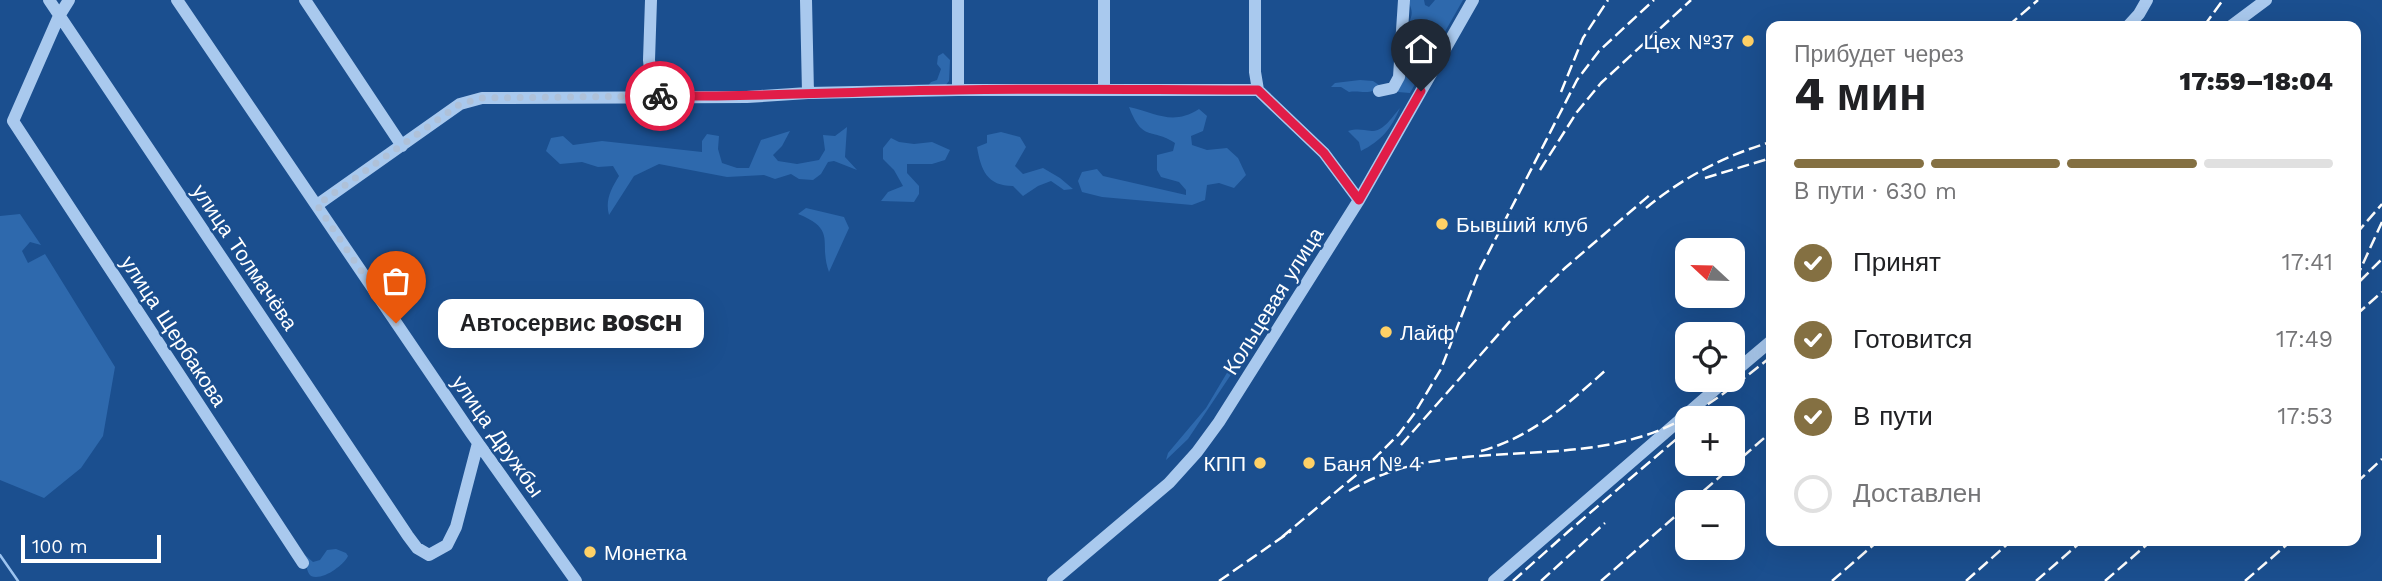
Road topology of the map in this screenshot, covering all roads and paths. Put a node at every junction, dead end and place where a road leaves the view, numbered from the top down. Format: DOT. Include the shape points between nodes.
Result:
graph roads {
  1 [pos="49,0"];
  2 [pos="69,0"];
  3 [pos="177,0"];
  4 [pos="305,0"];
  5 [pos="651,0"];
  6 [pos="806,0"];
  7 [pos="958,0"];
  8 [pos="1104,0"];
  9 [pos="1255,0"];
  10 [pos="1404,0"];
  11 [pos="1473,0"];
  12 [pos="2147,0"];
  13 [pos="2266,0"];
  14 [pos="59,16"];
  15 [pos="2133,21"];
  16 [pos="2238,21"];
  17 [pos="958,90"];
  18 [pos="1104,90"];
  19 [pos="1258,90"];
  20 [pos="1380,91"];
  21 [pos="808,93"];
  22 [pos="653,96"];
  23 [pos="402,146"];
  24 [pos="1359,200"];
  25 [pos="317,205"];
  26 [pos="1766,345"];
  27 [pos="1745,363"];
  28 [pos="1712,392"];
  29 [pos="478,443"];
  30 [pos="303,563"];
  31 [pos="576,581"];
  32 [pos="1053,581"];
  33 [pos="1494,581"];
  1 -- 14 [label="street, улица Толмачёва"];
  2 -- 14 [label="street"];
  3 -- 25 [label="street, улица Дружбы"];
  4 -- 23 [label="street"];
  5 -- 22 [label="street"];
  6 -- 21 [label="street"];
  7 -- 17 [label="street"];
  8 -- 18 [label="street"];
  9 -- 19 [label="street"];
  10 -- 20 [label="street" via="1399,77 1393,88"];
  11 -- 24 [label="street, Кольцевая улица"];
  12 -- 15 [label="street"];
  13 -- 16 [label="street"];
  14 -- 29 [label="street, улица Толмачёва" via="408,536 429,555 447,545 456,527"];
  14 -- 30 [label="street, улица Щербакова" via="13,121"];
  17 -- 18 [label="street"];
  17 -- 21 [label="street"];
  18 -- 19 [label="street"];
  19 -- 24 [label="street" via="1324,153"];
  21 -- 22 [label="street"];
  22 -- 23 [label="street" via="471,100"];
  23 -- 25 [label="street"];
  24 -- 32 [label="street, Кольцевая улица" via="1197,452 1170,483"];
  25 -- 29 [label="street, улица Дружбы"];
  26 -- 27 [label="street"];
  28 -- 33 [label="street"];
  29 -- 31 [label="street, улица Дружбы"];
}
